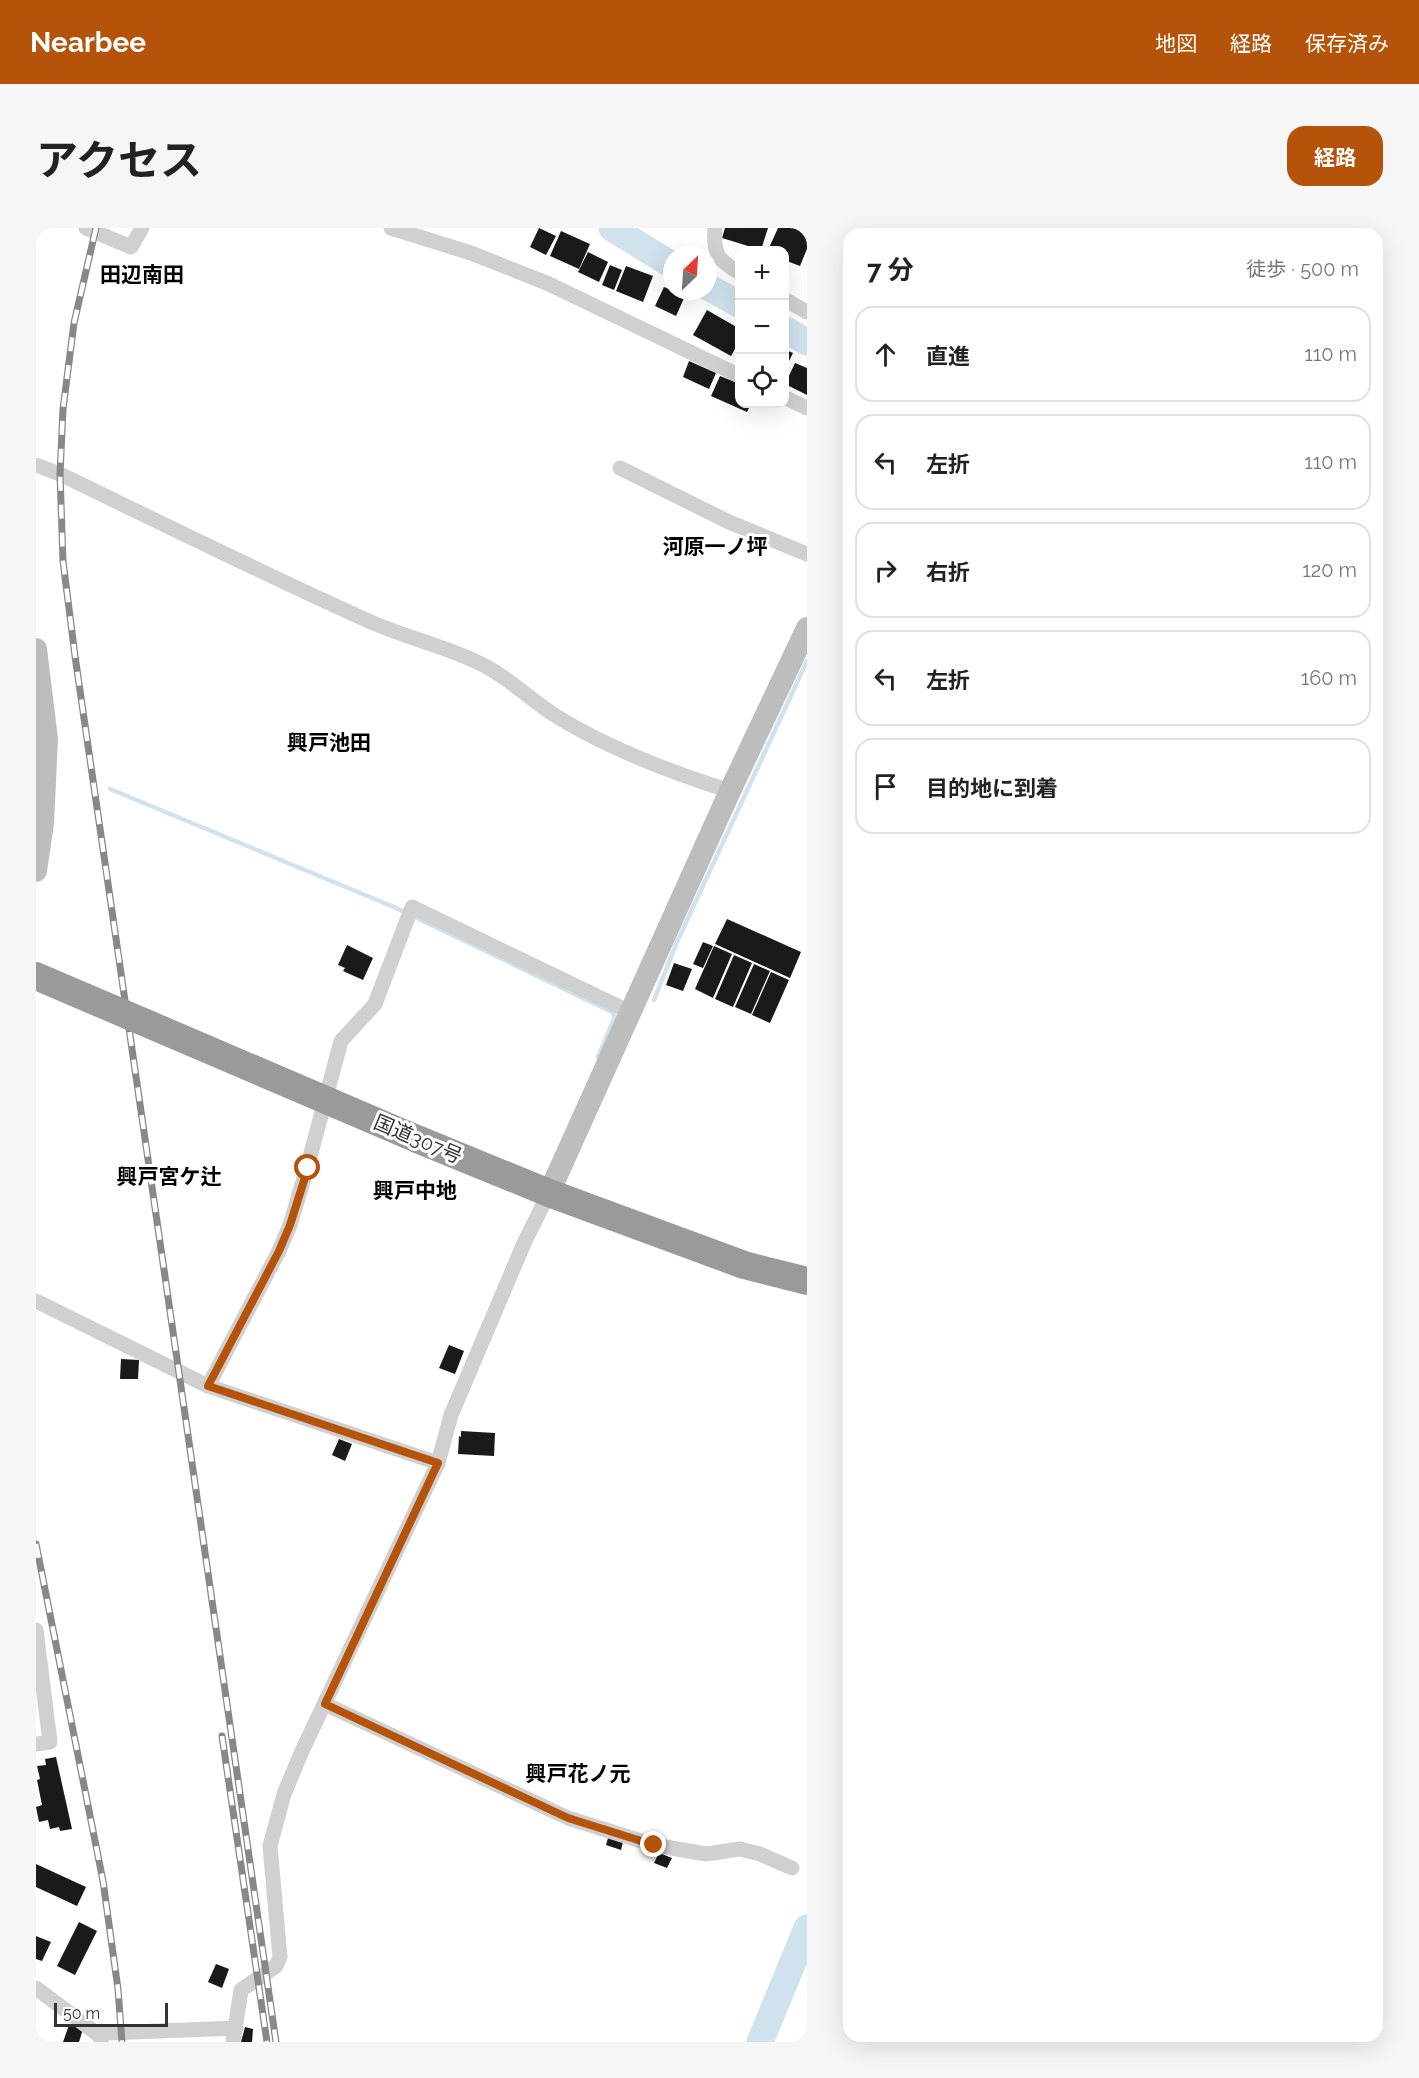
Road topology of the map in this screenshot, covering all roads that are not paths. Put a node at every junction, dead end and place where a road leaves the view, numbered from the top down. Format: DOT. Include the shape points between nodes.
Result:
graph roads {
  1 [pos="86,228"];
  2 [pos="142,228"];
  3 [pos="391,228"];
  4 [pos="715,228"];
  5 [pos="735,269"];
  6 [pos="786,300"];
  7 [pos="807,312"];
  8 [pos="735,374"];
  9 [pos="789,399"];
  10 [pos="807,408"];
  11 [pos="36,465"];
  12 [pos="620,468"];
  13 [pos="807,554"];
  14 [pos="807,628"];
  15 [pos="36,649"];
  16 [pos="730,791"];
  17 [pos="36,870"];
  18 [pos="36,976"];
  19 [pos="632,1013"];
  20 [pos="549,1193"];
  21 [pos="807,1281"];
  22 [pos="36,1301"];
  23 [pos="208,1386"];
  24 [pos="438,1463"];
  25 [pos="36,1630"];
  26 [pos="325,1704"];
  27 [pos="36,1744"];
  28 [pos="792,1868"];
  29 [pos="36,1988"];
  30 [pos="235,2035"];
  31 [pos="100,2039"];
  1 -- 2 [label="street" via="131,247"];
  3 -- 8 [label="street" via="471,253 549,284"];
  4 -- 5 [label="street" via="719,258"];
  6 -- 7 [label="street"];
  9 -- 10 [label="street"];
  11 -- 16 [label="street" via="374,623 480,663 554,715 600,741"];
  12 -- 13 [label="street" via="729,522"];
  14 -- 16 [label="street"];
  15 -- 17 [label="street" via="47,739"];
  16 -- 19 [label="street"];
  18 -- 20 [label="highway, 国道307号, bridge"];
  19 -- 20 [label="street"];
  19 -- 23 [label="street" via="412,907 375,1004 341,1041 290,1225"];
  20 -- 21 [label="highway, 国道307号" via="744,1265"];
  20 -- 24 [label="street" via="451,1415"];
  22 -- 23 [label="street"];
  23 -- 24 [label="street"];
  24 -- 26 [label="street"];
  25 -- 27 [label="street" via="50,1742"];
  26 -- 28 [label="street" via="568,1818 654,1845 706,1854 740,1849"];
  26 -- 30 [label="street" via="284,1794 270,1846 280,1957 276,1966 241,1990"];
  29 -- 31 [label="street"];
  30 -- 31 [label="street" via="107,2033"];
}
